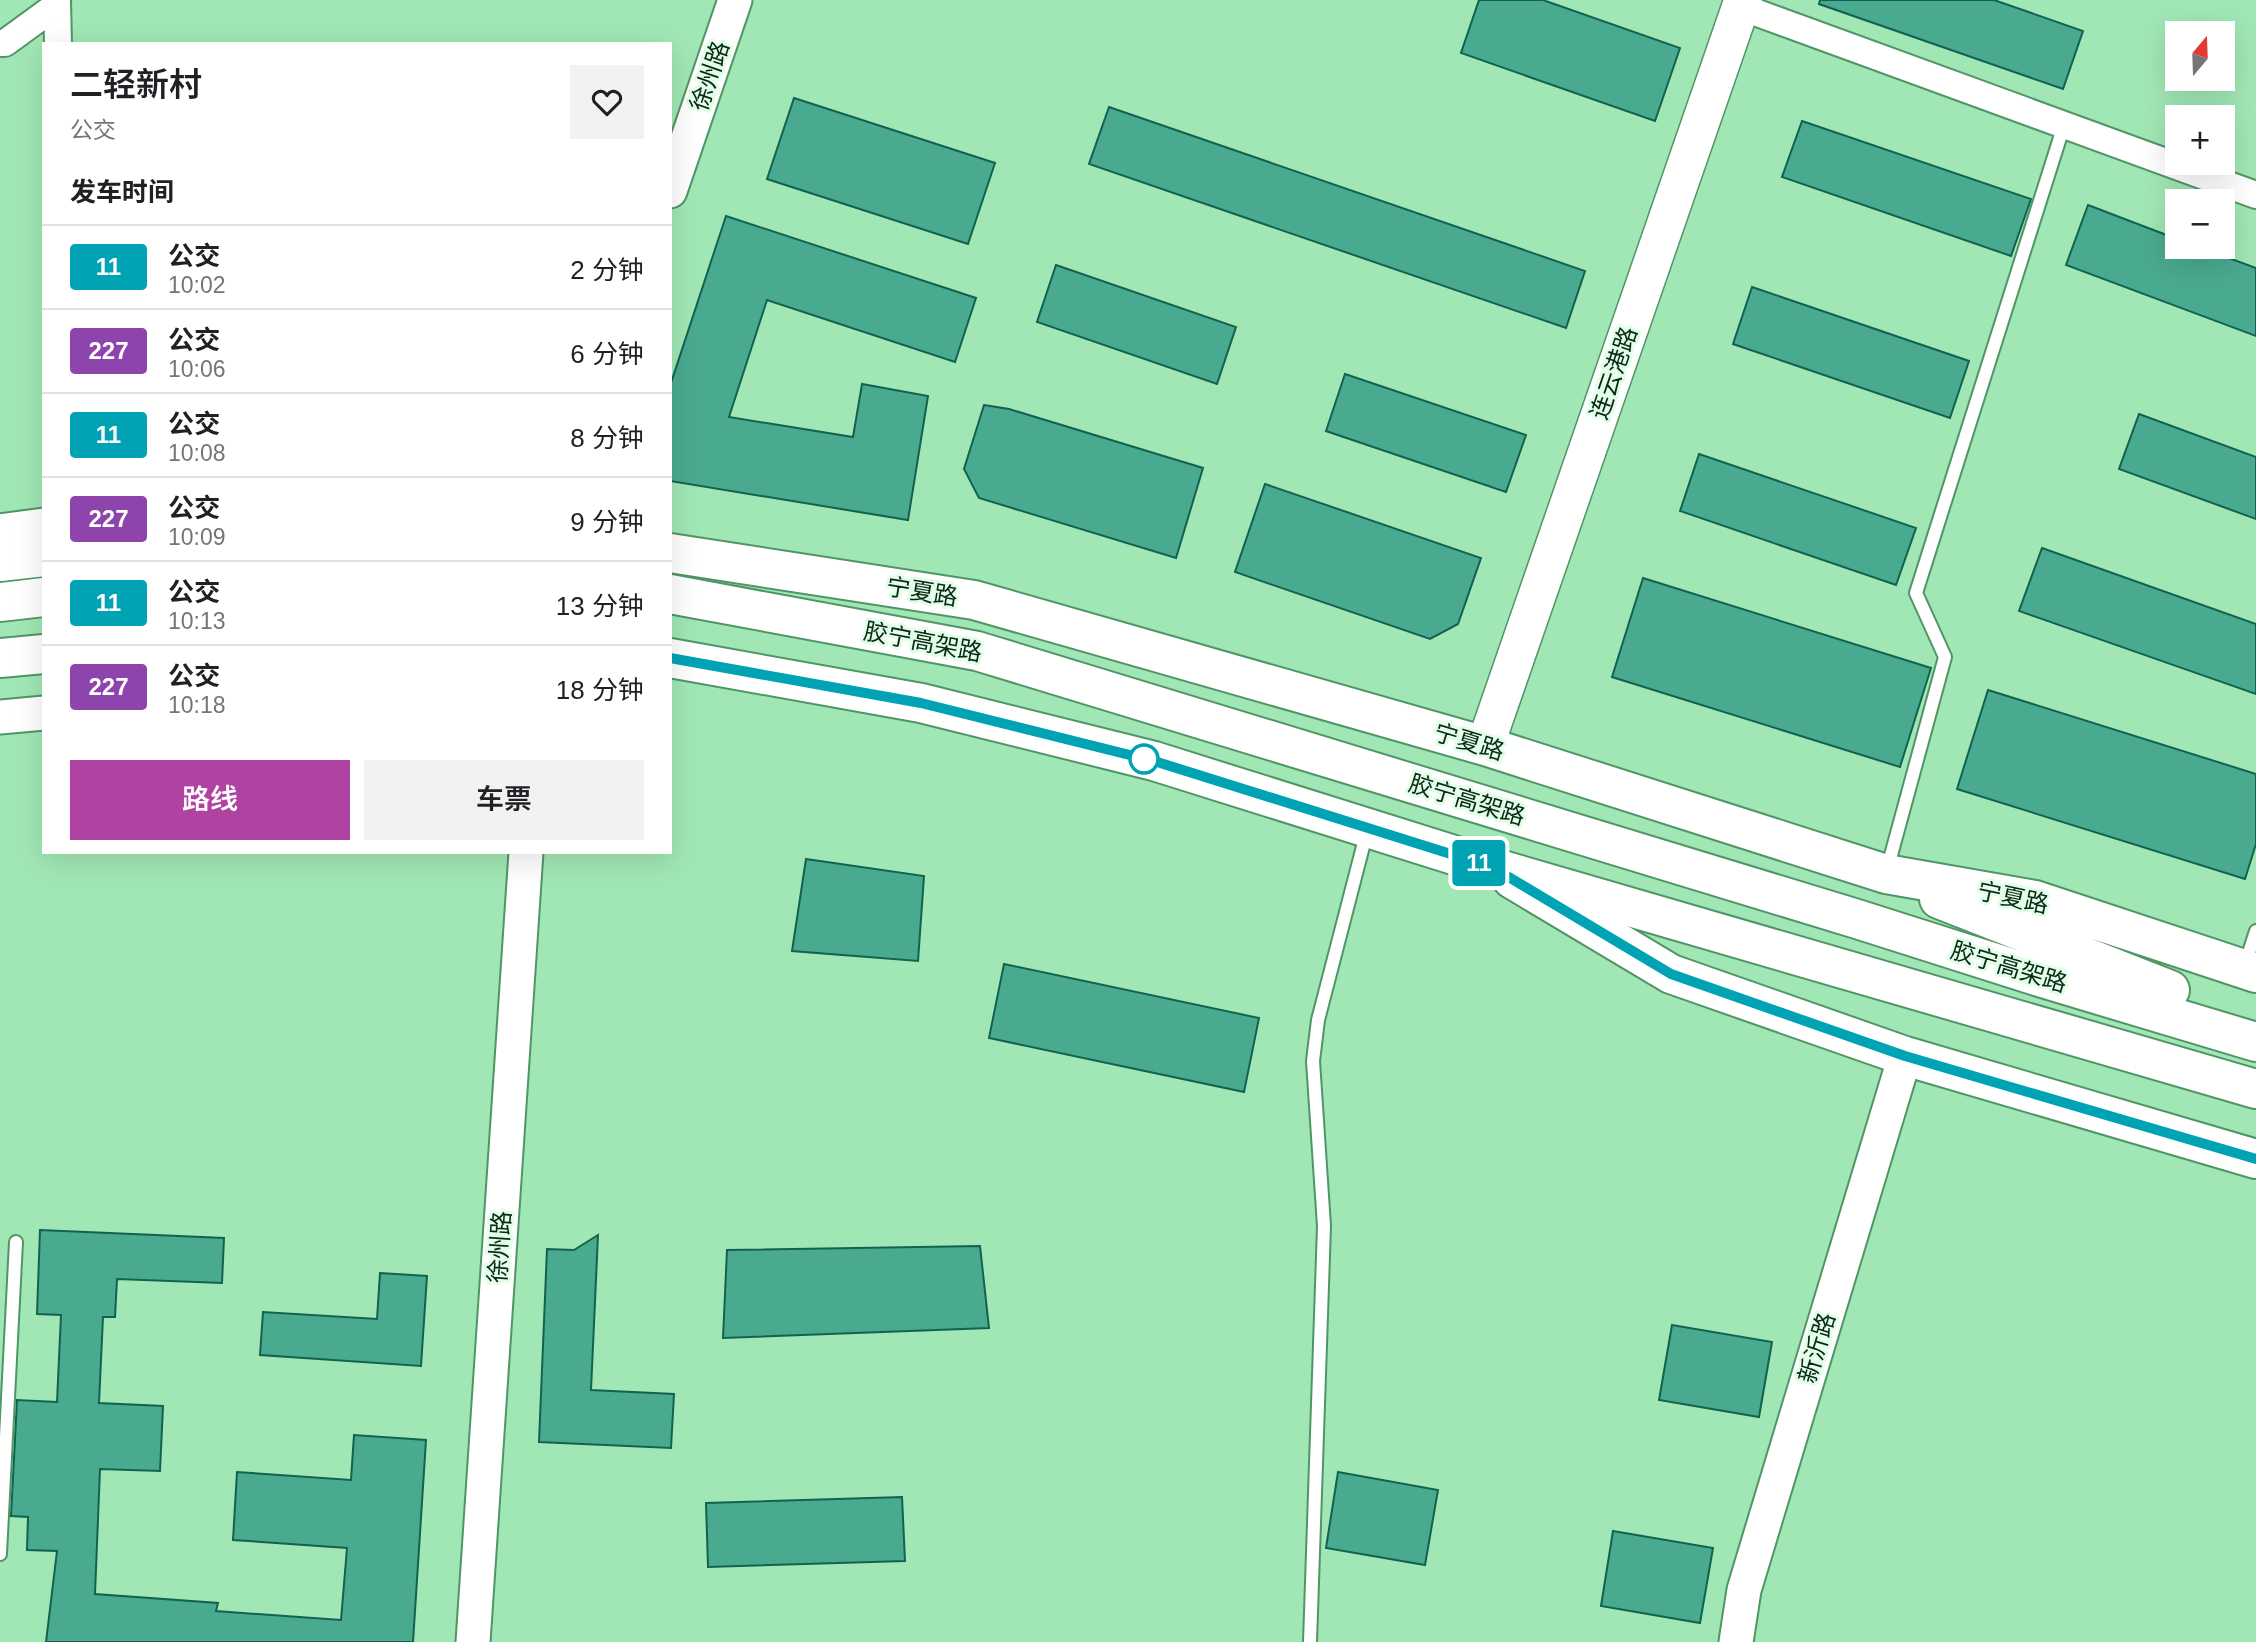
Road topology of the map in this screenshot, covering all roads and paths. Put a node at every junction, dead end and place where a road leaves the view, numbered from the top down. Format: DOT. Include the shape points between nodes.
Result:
graph roads {
  1 [pos="736,0"];
  2 [pos="57,3"];
  3 [pos="1742,3"];
  4 [pos="58,42"];
  5 [pos="0,43"];
  6 [pos="2064,124"];
  7 [pos="672,185"];
  8 [pos="2256,195"];
  9 [pos="42,526"];
  10 [pos="0,531"];
  11 [pos="672,553"];
  12 [pos="42,557"];
  13 [pos="0,562"];
  14 [pos="672,594"];
  15 [pos="42,597"];
  16 [pos="0,602"];
  17 [pos="42,654"];
  18 [pos="0,658"];
  19 [pos="672,658"];
  20 [pos="42,713"];
  21 [pos="0,717"];
  22 [pos="1485,746"];
  23 [pos="1368,828"];
  24 [pos="526,854"];
  25 [pos="1492,867"];
  26 [pos="1886,874"];
  27 [pos="2256,931"];
  28 [pos="2250,971"];
  29 [pos="2256,1016"];
  30 [pos="2256,1042"];
  31 [pos="1905,1056"];
  32 [pos="2256,1089"];
  33 [pos="2256,1159"];
  34 [pos="16,1242"];
  35 [pos="0,1554"];
  36 [pos="473,1642"];
  37 [pos="1310,1642"];
  38 [pos="1736,1642"];
  1 -- 7 [label="street, 徐州路"];
  2 -- 4 [label="street"];
  2 -- 5 [label="street"];
  3 -- 6 [label="street"];
  3 -- 22 [label="main road, 连云港路"];
  6 -- 8 [label="street"];
  6 -- 26 [label="lane" via="1916,593 1945,657"];
  9 -- 10 [label="street"];
  11 -- 22 [label="main road, 宁夏路" via="974,600"];
  12 -- 13 [label="main road"];
  14 -- 30 [label="main road, 胶宁高架路" via="976,651"];
  15 -- 16 [label="main road"];
  17 -- 18 [label="main road"];
  19 -- 23 [label="main road, 胶宁高架路" via="921,703 1154,761"];
  20 -- 21 [label="street"];
  22 -- 26 [label="main road, 宁夏路"];
  23 -- 25 [label="main road, 胶宁高架路"];
  23 -- 37 [label="lane" via="1318,1020 1313,1062 1324,1226"];
  24 -- 36 [label="street, 徐州路"];
  25 -- 31 [label="main road" via="1671,974"];
  25 -- 32 [label="main road, 胶宁高架路"];
  26 -- 28 [label="main road, 宁夏路" via="2035,900"];
  26 -- 29 [label="main road" via="1951,905 2170,990"];
  27 -- 28 [label="lane"];
  31 -- 33 [label="main road"];
  31 -- 38 [label="street, 新沂路" via="1744,1590"];
  34 -- 35 [label="lane"];
}
